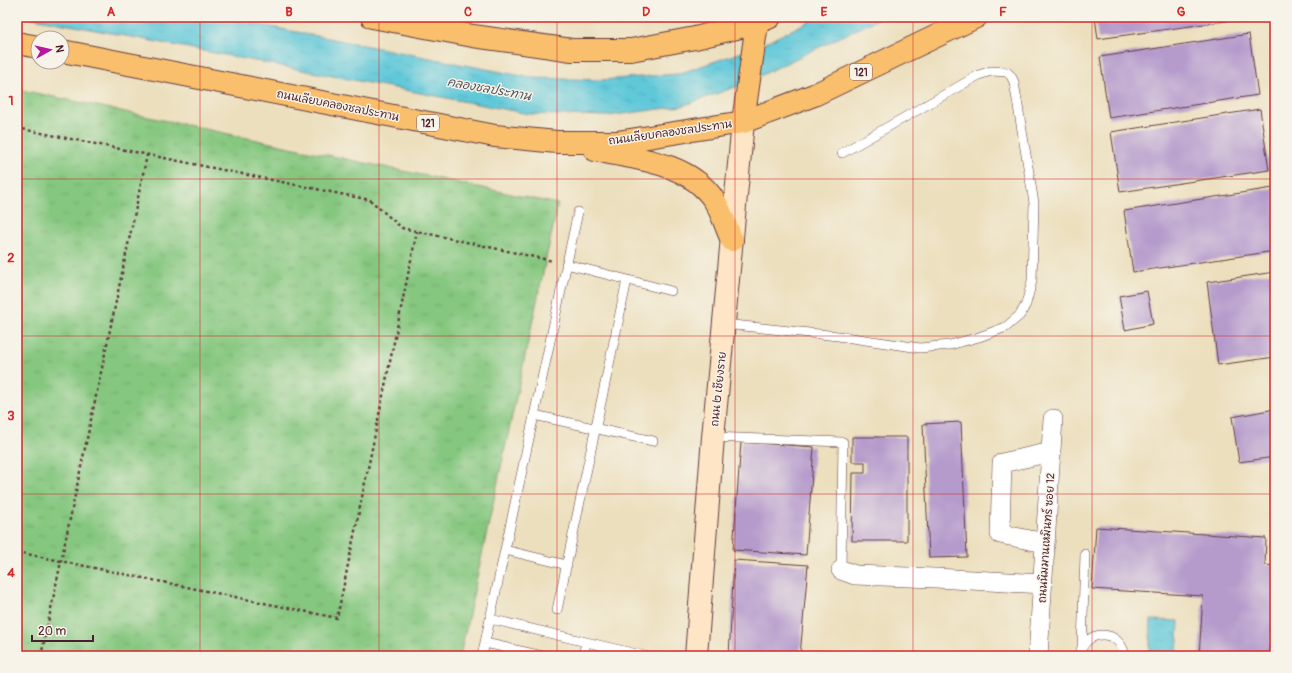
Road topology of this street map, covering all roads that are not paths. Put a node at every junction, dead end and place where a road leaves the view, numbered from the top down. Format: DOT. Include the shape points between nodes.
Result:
graph roads {
  1 [pos="372,17"];
  2 [pos="976,17"];
  3 [pos="760,21"];
  4 [pos="17,43"];
  5 [pos="30,45"];
  6 [pos="70,54"];
  7 [pos="743,122"];
  8 [pos="557,142"];
  9 [pos="842,153"];
  10 [pos="578,212"];
  11 [pos="732,240"];
  12 [pos="566,264"];
  13 [pos="626,280"];
  14 [pos="671,291"];
  15 [pos="724,324"];
  16 [pos="534,415"];
  17 [pos="1053,419"];
  18 [pos="594,428"];
  19 [pos="713,437"];
  20 [pos="653,441"];
  21 [pos="1051,452"];
  22 [pos="1045,543"];
  23 [pos="505,550"];
  24 [pos="1085,554"];
  25 [pos="567,565"];
  26 [pos="841,570"];
  27 [pos="1043,584"];
  28 [pos="557,610"];
  29 [pos="490,619"];
  30 [pos="586,642"];
  31 [pos="485,643"];
  32 [pos="1080,652"];
  33 [pos="482,656"];
  34 [pos="543,656"];
  35 [pos="583,656"];
  36 [pos="646,656"];
  37 [pos="696,656"];
  38 [pos="1038,656"];
  39 [pos="1124,656"];
  1 -- 3 [label="main road" via="474,36 572,50 631,50 695,38"];
  2 -- 7 [label="main road, ถนนเลียบคลองชลประทาน / 121" via="814,95"];
  3 -- 7 [label="main road"];
  4 -- 5 [label="main road"];
  6 -- 8 [label="main road, ถนนเลียบคลองชลประทาน / 121" via="495,136"];
  7 -- 8 [label="main road, ถนนเลียบคลองชลประทาน / 121" via="617,142"];
  7 -- 11 [label="street, ถนน ๒ เชียงราย"];
  8 -- 11 [label="main road" via="672,167 697,180 715,201"];
  9 -- 15 [label="lane" via="979,75 991,71 1007,72 1014,82 1034,203 1032,281 1020,315 1006,327 979,337 950,345 920,348"];
  10 -- 12 [label="lane"];
  11 -- 15 [label="street, ถนน ๒ เชียงราย"];
  12 -- 13 [label="lane"];
  12 -- 16 [label="lane"];
  13 -- 14 [label="lane"];
  13 -- 18 [label="lane"];
  15 -- 19 [label="street, ถนน ๒ เชียงราย"];
  16 -- 18 [label="lane"];
  16 -- 23 [label="lane"];
  17 -- 21 [label="street, ถนนนิมมานเหมินทร์ ซอย 12"];
  18 -- 20 [label="lane"];
  18 -- 25 [label="lane"];
  19 -- 26 [label="lane" via="843,442"];
  19 -- 37 [label="street, ถนน ๒ เชียงราย"];
  21 -- 22 [label="street, ถนนนิมมานเหมินทร์ ซอย 12"];
  21 -- 22 [label="street" via="1002,463 1000,534"];
  22 -- 27 [label="street, ถนนนิมมานเหมินทร์ ซอย 12"];
  23 -- 25 [label="lane"];
  23 -- 29 [label="lane"];
  24 -- 32 [label="lane"];
  25 -- 28 [label="lane"];
  26 -- 27 [label="street" via="855,575"];
  27 -- 38 [label="street, ถนนนิมมานเหมินทร์ ซอย 12"];
  29 -- 30 [label="lane"];
  29 -- 31 [label="lane"];
  30 -- 35 [label="lane"];
  30 -- 36 [label="lane"];
  31 -- 33 [label="lane"];
  31 -- 34 [label="lane"];
  32 -- 39 [label="lane" via="1091,637 1106,635 1118,642"];
}
